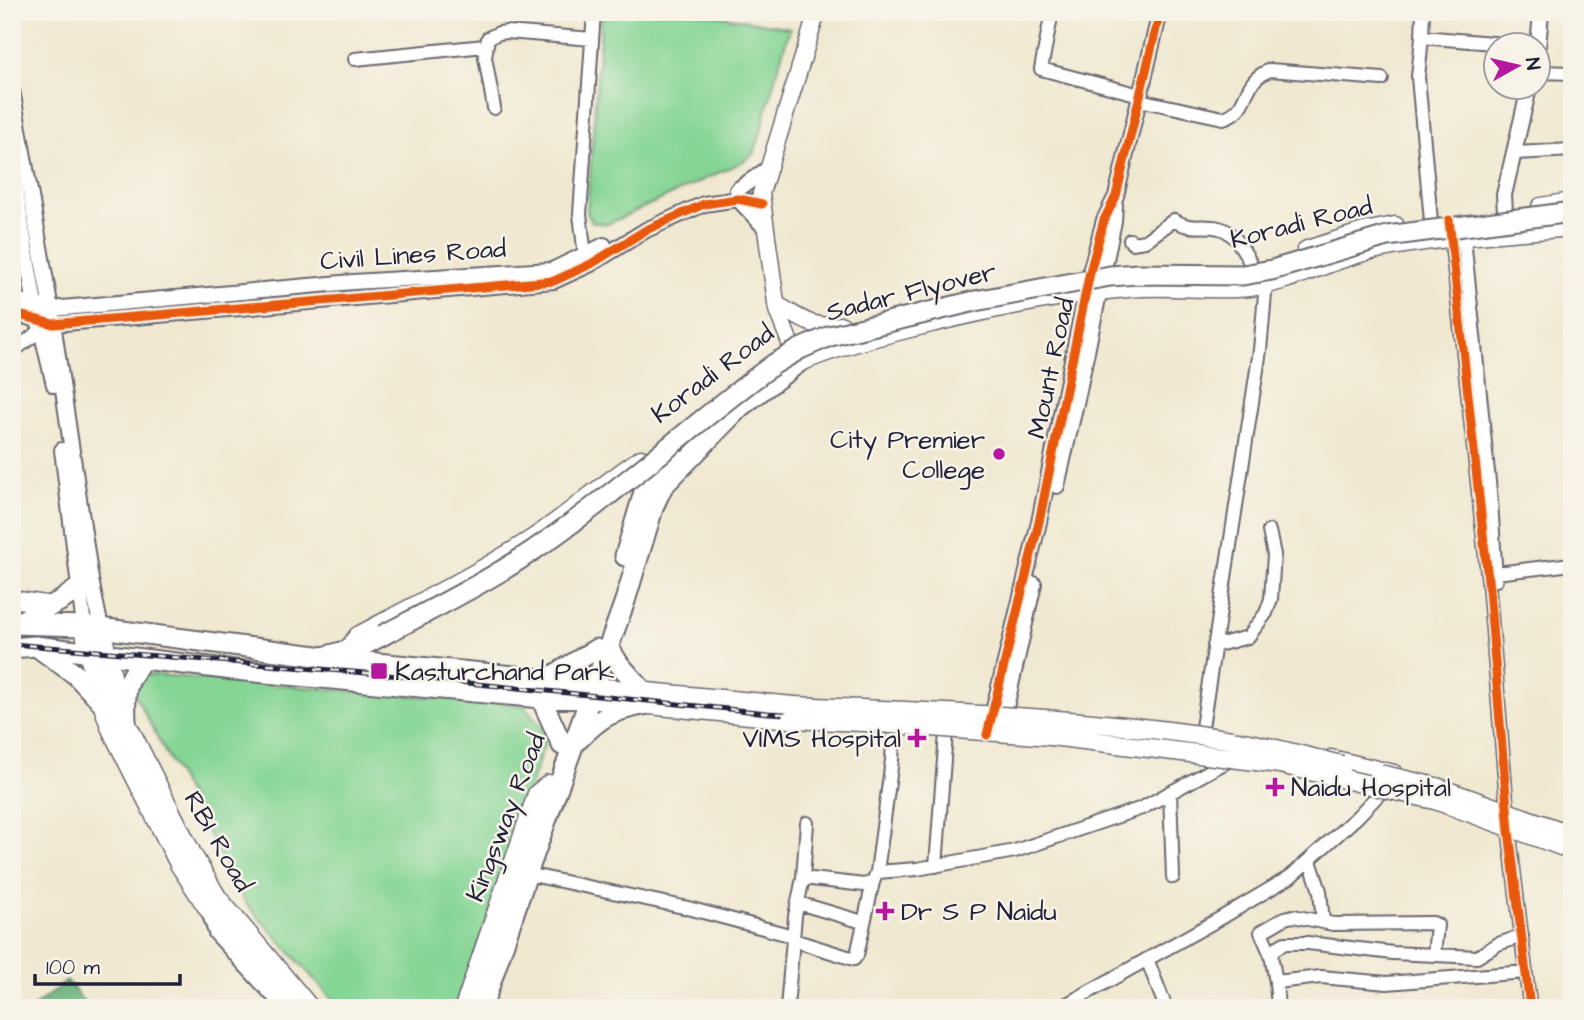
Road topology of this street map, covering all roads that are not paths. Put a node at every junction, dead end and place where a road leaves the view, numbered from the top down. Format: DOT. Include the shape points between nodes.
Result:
graph roads {
  1 [pos="594,12"];
  2 [pos="817,12"];
  3 [pos="1052,12"];
  4 [pos="1160,12"];
  5 [pos="1423,12"];
  6 [pos="1541,12"];
  7 [pos="1540,32"];
  8 [pos="1422,37"];
  9 [pos="592,39"];
  10 [pos="1482,42"];
  11 [pos="485,46"];
  12 [pos="355,59"];
  13 [pos="1552,72"];
  14 [pos="1572,73"];
  15 [pos="1382,79"];
  16 [pos="12,90"];
  17 [pos="1139,98"];
  18 [pos="1526,102"];
  19 [pos="494,108"];
  20 [pos="1572,150"];
  21 [pos="1514,153"];
  22 [pos="769,169"];
  23 [pos="12,170"];
  24 [pos="737,195"];
  25 [pos="762,199"];
  26 [pos="1572,202"];
  27 [pos="1505,212"];
  28 [pos="1572,212"];
  29 [pos="1455,219"];
  30 [pos="1572,219"];
  31 [pos="1430,222"];
  32 [pos="1572,227"];
  33 [pos="766,229"];
  34 [pos="1457,239"];
  35 [pos="1130,240"];
  36 [pos="585,256"];
  37 [pos="1252,266"];
  38 [pos="1096,271"];
  39 [pos="1266,284"];
  40 [pos="1093,292"];
  41 [pos="12,299"];
  42 [pos="776,304"];
  43 [pos="51,309"];
  44 [pos="12,313"];
  45 [pos="42,320"];
  46 [pos="842,325"];
  47 [pos="12,352"];
  48 [pos="794,354"];
  49 [pos="707,407"];
  50 [pos="647,505"];
  51 [pos="1269,531"];
  52 [pos="1572,564"];
  53 [pos="1492,573"];
  54 [pos="79,587"];
  55 [pos="12,599"];
  56 [pos="52,605"];
  57 [pos="14,624"];
  58 [pos="92,627"];
  59 [pos="385,639"];
  60 [pos="35,646"];
  61 [pos="1214,646"];
  62 [pos="12,648"];
  63 [pos="602,648"];
  64 [pos="97,653"];
  65 [pos="340,656"];
  66 [pos="143,659"];
  67 [pos="342,679"];
  68 [pos="543,689"];
  69 [pos="587,692"];
  70 [pos="643,698"];
  71 [pos="102,703"];
  72 [pos="792,713"];
  73 [pos="998,714"];
  74 [pos="126,722"];
  75 [pos="894,727"];
  76 [pos="946,733"];
  77 [pos="1201,734"];
  78 [pos="993,736"];
  79 [pos="568,743"];
  80 [pos="1228,761"];
  81 [pos="1392,773"];
  82 [pos="546,791"];
  83 [pos="1382,791"];
  84 [pos="1170,792"];
  85 [pos="1510,810"];
  86 [pos="807,823"];
  87 [pos="1572,833"];
  88 [pos="1512,835"];
  89 [pos="1572,852"];
  90 [pos="1310,861"];
  91 [pos="936,866"];
  92 [pos="527,874"];
  93 [pos="875,877"];
  94 [pos="1173,877"];
  95 [pos="803,878"];
  96 [pos="798,904"];
  97 [pos="209,910"];
  98 [pos="863,922"];
  99 [pos="1323,922"];
  100 [pos="1353,925"];
  101 [pos="1521,936"];
  102 [pos="793,938"];
  103 [pos="1353,948"];
  104 [pos="1271,955"];
  105 [pos="1434,955"];
  106 [pos="1147,959"];
  107 [pos="1526,972"];
  108 [pos="1276,982"];
  109 [pos="285,1008"];
  110 [pos="297,1008"];
  111 [pos="310,1008"];
  112 [pos="464,1008"];
  113 [pos="473,1008"];
  114 [pos="482,1008"];
  115 [pos="787,1008"];
  116 [pos="1060,1008"];
  117 [pos="1166,1008"];
  118 [pos="1278,1008"];
  119 [pos="1530,1008"];
  1 -- 9 [label="street"];
  2 -- 22 [label="main road"];
  3 -- 17 [label="street" via="1041,69"];
  4 -- 17 [label="street, Mount Road"];
  5 -- 8 [label="street"];
  6 -- 7 [label="street"];
  8 -- 10 [label="street"];
  8 -- 31 [label="street" via="1418,77"];
  9 -- 11 [label="street" via="499,33 488,38"];
  9 -- 36 [label="street" via="580,214"];
  11 -- 12 [label="street"];
  11 -- 19 [label="street"];
  13 -- 14 [label="street"];
  15 -- 17 [label="street" via="1270,70 1257,75 1241,108 1223,118"];
  16 -- 43 [label="street"];
  17 -- 38 [label="street, Mount Road" via="1116,196 1104,220"];
  18 -- 21 [label="street"];
  20 -- 21 [label="street"];
  21 -- 27 [label="street" via="1504,195"];
  22 -- 24 [label="street"];
  22 -- 25 [label="main road"];
  23 -- 45 [label="street"];
  24 -- 25 [label="street"];
  24 -- 33 [label="street"];
  24 -- 36 [label="street, Civil Lines Road" via="698,197"];
  24 -- 45 [label="street" via="646,230 554,281"];
  25 -- 33 [label="main road"];
  26 -- 27 [label="main road, Koradi Road"];
  27 -- 29 [label="main road, Koradi Road"];
  28 -- 59 [label="highway, Sadar Flyover, bridge" via="1387,236 1243,275 1097,278 975,300 830,336 774,363 515,563"];
  29 -- 31 [label="main road, Koradi Road"];
  29 -- 34 [label="street"];
  30 -- 59 [label="highway, Sadar Flyover, bridge" via="1374,244 1245,282 1143,279 1080,287 952,311 839,341 776,370 633,488 491,587"];
  31 -- 37 [label="main road, Koradi Road" via="1364,232"];
  32 -- 34 [label="main road"];
  33 -- 42 [label="main road"];
  34 -- 39 [label="main road" via="1368,251"];
  34 -- 53 [label="street" via="1492,501"];
  35 -- 37 [label="street" via="1145,241 1174,220 1183,226 1222,228 1240,244"];
  36 -- 43 [label="street, Civil Lines Road" via="551,270"];
  37 -- 38 [label="main road, Koradi Road"];
  38 -- 40 [label="street, Mount Road"];
  38 -- 46 [label="main road, Koradi Road"];
  39 -- 40 [label="main road"];
  39 -- 61 [label="street"];
  40 -- 48 [label="main road" via="981,311 821,353"];
  40 -- 73 [label="street, Mount Road" via="1079,390"];
  41 -- 45 [label="street"];
  42 -- 46 [label="main road" via="820,327"];
  42 -- 48 [label="main road"];
  43 -- 45 [label="street, Civil Lines Road"];
  44 -- 45 [label="street"];
  45 -- 47 [label="street"];
  45 -- 54 [label="street"];
  45 -- 58 [label="street" via="91,580"];
  46 -- 48 [label="main road, Koradi Road"];
  48 -- 49 [label="main road, Koradi Road" via="769,358"];
  48 -- 50 [label="highway"];
  49 -- 50 [label="highway" via="692,441 647,482"];
  49 -- 65 [label="main road, Koradi Road" via="538,535 358,636"];
  50 -- 63 [label="highway, Kingsway Road"];
  51 -- 61 [label="street" via="1274,555 1266,613 1248,637"];
  52 -- 53 [label="street"];
  53 -- 85 [label="street"];
  54 -- 56 [label="highway"];
  54 -- 58 [label="street"];
  55 -- 56 [label="main road"];
  56 -- 57 [label="highway"];
  57 -- 58 [label="highway"];
  58 -- 64 [label="main road"];
  58 -- 65 [label="highway"];
  59 -- 65 [label="highway, Sadar Flyover"];
  60 -- 62 [label="highway"];
  60 -- 64 [label="highway"];
  60 -- 71 [label="highway" via="76,676"];
  61 -- 77 [label="street"];
  63 -- 68 [label="highway"];
  63 -- 69 [label="highway, Kingsway Road"];
  63 -- 70 [label="highway"];
  64 -- 66 [label="highway"];
  64 -- 71 [label="main road"];
  64 -- 74 [label="main road, RBI Road"];
  65 -- 67 [label="highway"];
  65 -- 68 [label="highway"];
  66 -- 67 [label="highway"];
  66 -- 74 [label="highway" via="128,680"];
  67 -- 68 [label="highway"];
  68 -- 69 [label="highway"];
  68 -- 79 [label="highway"];
  69 -- 70 [label="main road"];
  69 -- 79 [label="highway, Kingsway Road"];
  70 -- 72 [label="main road"];
  70 -- 79 [label="highway" via="604,715"];
  71 -- 97 [label="main road" via="173,852"];
  72 -- 73 [label="main road" via="808,702"];
  72 -- 75 [label="main road" via="807,725"];
  72 -- 87 [label="main road, bridge" via="980,716 1128,727 1245,743 1436,787"];
  72 -- 89 [label="main road, bridge" via="1051,736 1280,764 1435,800"];
  73 -- 77 [label="main road"];
  73 -- 78 [label="street, Mount Road"];
  74 -- 111 [label="main road, RBI Road" via="217,897"];
  75 -- 76 [label="main road"];
  75 -- 93 [label="street"];
  76 -- 78 [label="main road"];
  76 -- 91 [label="street"];
  77 -- 81 [label="main road" via="1288,747"];
  78 -- 80 [label="main road"];
  79 -- 82 [label="highway, Kingsway Road"];
  79 -- 92 [label="highway"];
  80 -- 83 [label="main road"];
  80 -- 84 [label="street"];
  81 -- 83 [label="street"];
  81 -- 85 [label="main road"];
  82 -- 112 [label="main road, Kingsway Road" via="537,794"];
  82 -- 113 [label="highway"];
  83 -- 88 [label="main road" via="1436,804"];
  83 -- 90 [label="street"];
  84 -- 91 [label="street" via="1142,808 1015,851"];
  84 -- 94 [label="street"];
  85 -- 87 [label="main road"];
  85 -- 88 [label="street"];
  86 -- 95 [label="street"];
  88 -- 89 [label="main road"];
  88 -- 101 [label="street"];
  90 -- 99 [label="street" via="1320,891"];
  90 -- 106 [label="street"];
  91 -- 93 [label="street"];
  92 -- 102 [label="street" via="688,908"];
  92 -- 114 [label="highway"];
  93 -- 95 [label="street" via="864,885"];
  93 -- 98 [label="street"];
  95 -- 96 [label="street"];
  96 -- 98 [label="street"];
  96 -- 102 [label="street"];
  97 -- 109 [label="street" via="216,933"];
  97 -- 110 [label="main road"];
  98 -- 102 [label="street" via="854,959"];
  99 -- 100 [label="street"];
  99 -- 104 [label="street" via="1293,916 1261,932"];
  100 -- 103 [label="street"];
  100 -- 105 [label="street" via="1433,923 1437,925"];
  101 -- 105 [label="street" via="1477,957"];
  101 -- 107 [label="street"];
  102 -- 115 [label="street"];
  103 -- 104 [label="street" via="1285,943"];
  103 -- 105 [label="street"];
  104 -- 108 [label="street"];
  106 -- 116 [label="street"];
  106 -- 117 [label="street"];
  107 -- 108 [label="street" via="1387,983 1321,977"];
  107 -- 119 [label="street"];
  108 -- 118 [label="street"];
}
